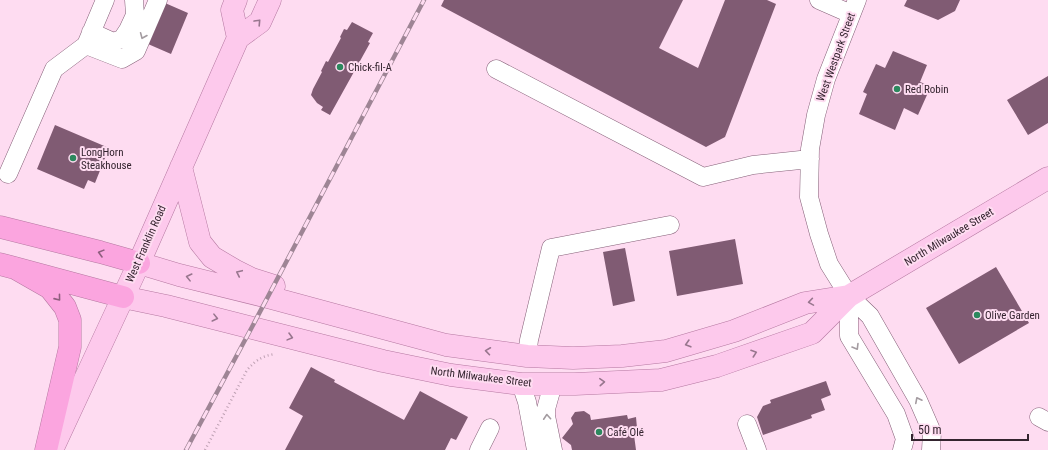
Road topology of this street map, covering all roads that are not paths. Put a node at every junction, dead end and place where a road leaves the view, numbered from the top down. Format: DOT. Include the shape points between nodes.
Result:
graph roads {
  1 [pos="105,0"];
  2 [pos="134,0"];
  3 [pos="158,0"];
  4 [pos="236,0"];
  5 [pos="270,0"];
  6 [pos="819,0"];
  7 [pos="854,7"];
  8 [pos="238,38"];
  9 [pos="89,39"];
  10 [pos="496,68"];
  11 [pos="810,159"];
  12 [pos="181,167"];
  13 [pos="8,174"];
  14 [pos="1048,178"];
  15 [pos="670,225"];
  16 [pos="0,227"];
  17 [pos="139,263"];
  18 [pos="8,266"];
  19 [pos="849,296"];
  20 [pos="123,297"];
  21 [pos="446,345"];
  22 [pos="666,351"];
  23 [pos="527,356"];
  24 [pos="423,369"];
  25 [pos="521,384"];
  26 [pos="553,384"];
  27 [pos="747,424"];
  28 [pos="490,428"];
  29 [pos="46,450"];
  30 [pos="52,450"];
  31 [pos="479,450"];
  32 [pos="536,450"];
  33 [pos="553,450"];
  34 [pos="757,450"];
  35 [pos="902,450"];
  36 [pos="931,450"];
  1 -- 9 [label="street"];
  2 -- 9 [label="street" via="135,14 122,39 113,42"];
  3 -- 9 [label="street, one-way" via="136,51 122,59"];
  4 -- 8 [label="main road" via="232,10"];
  8 -- 5 [label="main road, one-way" via="260,22"];
  6 -- 7 [label="street"];
  7 -- 11 [label="street, West Westpark Street" via="826,79 816,115"];
  8 -- 12 [label="main road, West Franklin Road"];
  9 -- 13 [label="street" via="54,69"];
  10 -- 11 [label="street" via="703,177 753,165"];
  11 -- 19 [label="street, West Westpark Street" via="809,197 819,234 829,264"];
  12 -- 17 [label="main road, West Franklin Road"];
  21 -- 12 [label="main road, one-way" via="399,318 252,279 212,257 200,242"];
  14 -- 19 [label="main road, North Milwaukee Street"];
  15 -- 23 [label="street" via="551,248"];
  17 -- 16 [label="highway, one-way"];
  17 -- 20 [label="main road, West Franklin Road"];
  21 -- 17 [label="main road, North Milwaukee Street, one-way"];
  18 -- 20 [label="highway"];
  18 -- 29 [label="highway, one-way" via="50,288 65,307 70,320 70,347"];
  19 -- 22 [label="main road, North Milwaukee Street, one-way" via="804,303 734,331"];
  26 -- 19 [label="main road, North Milwaukee Street, one-way" via="661,380 717,366 812,333"];
  19 -- 35 [label="street, one-way" via="849,336 896,414 905,439"];
  36 -- 19 [label="street, West Westpark Street, one-way" via="932,432 918,400 870,316"];
  20 -- 24 [label="main road, North Milwaukee Street, one-way"];
  20 -- 30 [label="main road, West Franklin Road"];
  23 -- 21 [label="main road, North Milwaukee Street, one-way"];
  22 -- 23 [label="main road, North Milwaukee Street" via="573,358"];
  22 -- 25 [label="main road" via="649,363 632,367 552,371 528,378"];
  23 -- 24 [label="main road" via="513,367 506,368 449,366"];
  24 -- 25 [label="main road, North Milwaukee Street"];
  25 -- 26 [label="main road, North Milwaukee Street"];
  25 -- 32 [label="street"];
  33 -- 26 [label="street, one-way" via="546,416"];
  27 -- 34 [label="street"];
  28 -- 31 [label="street"];
}
